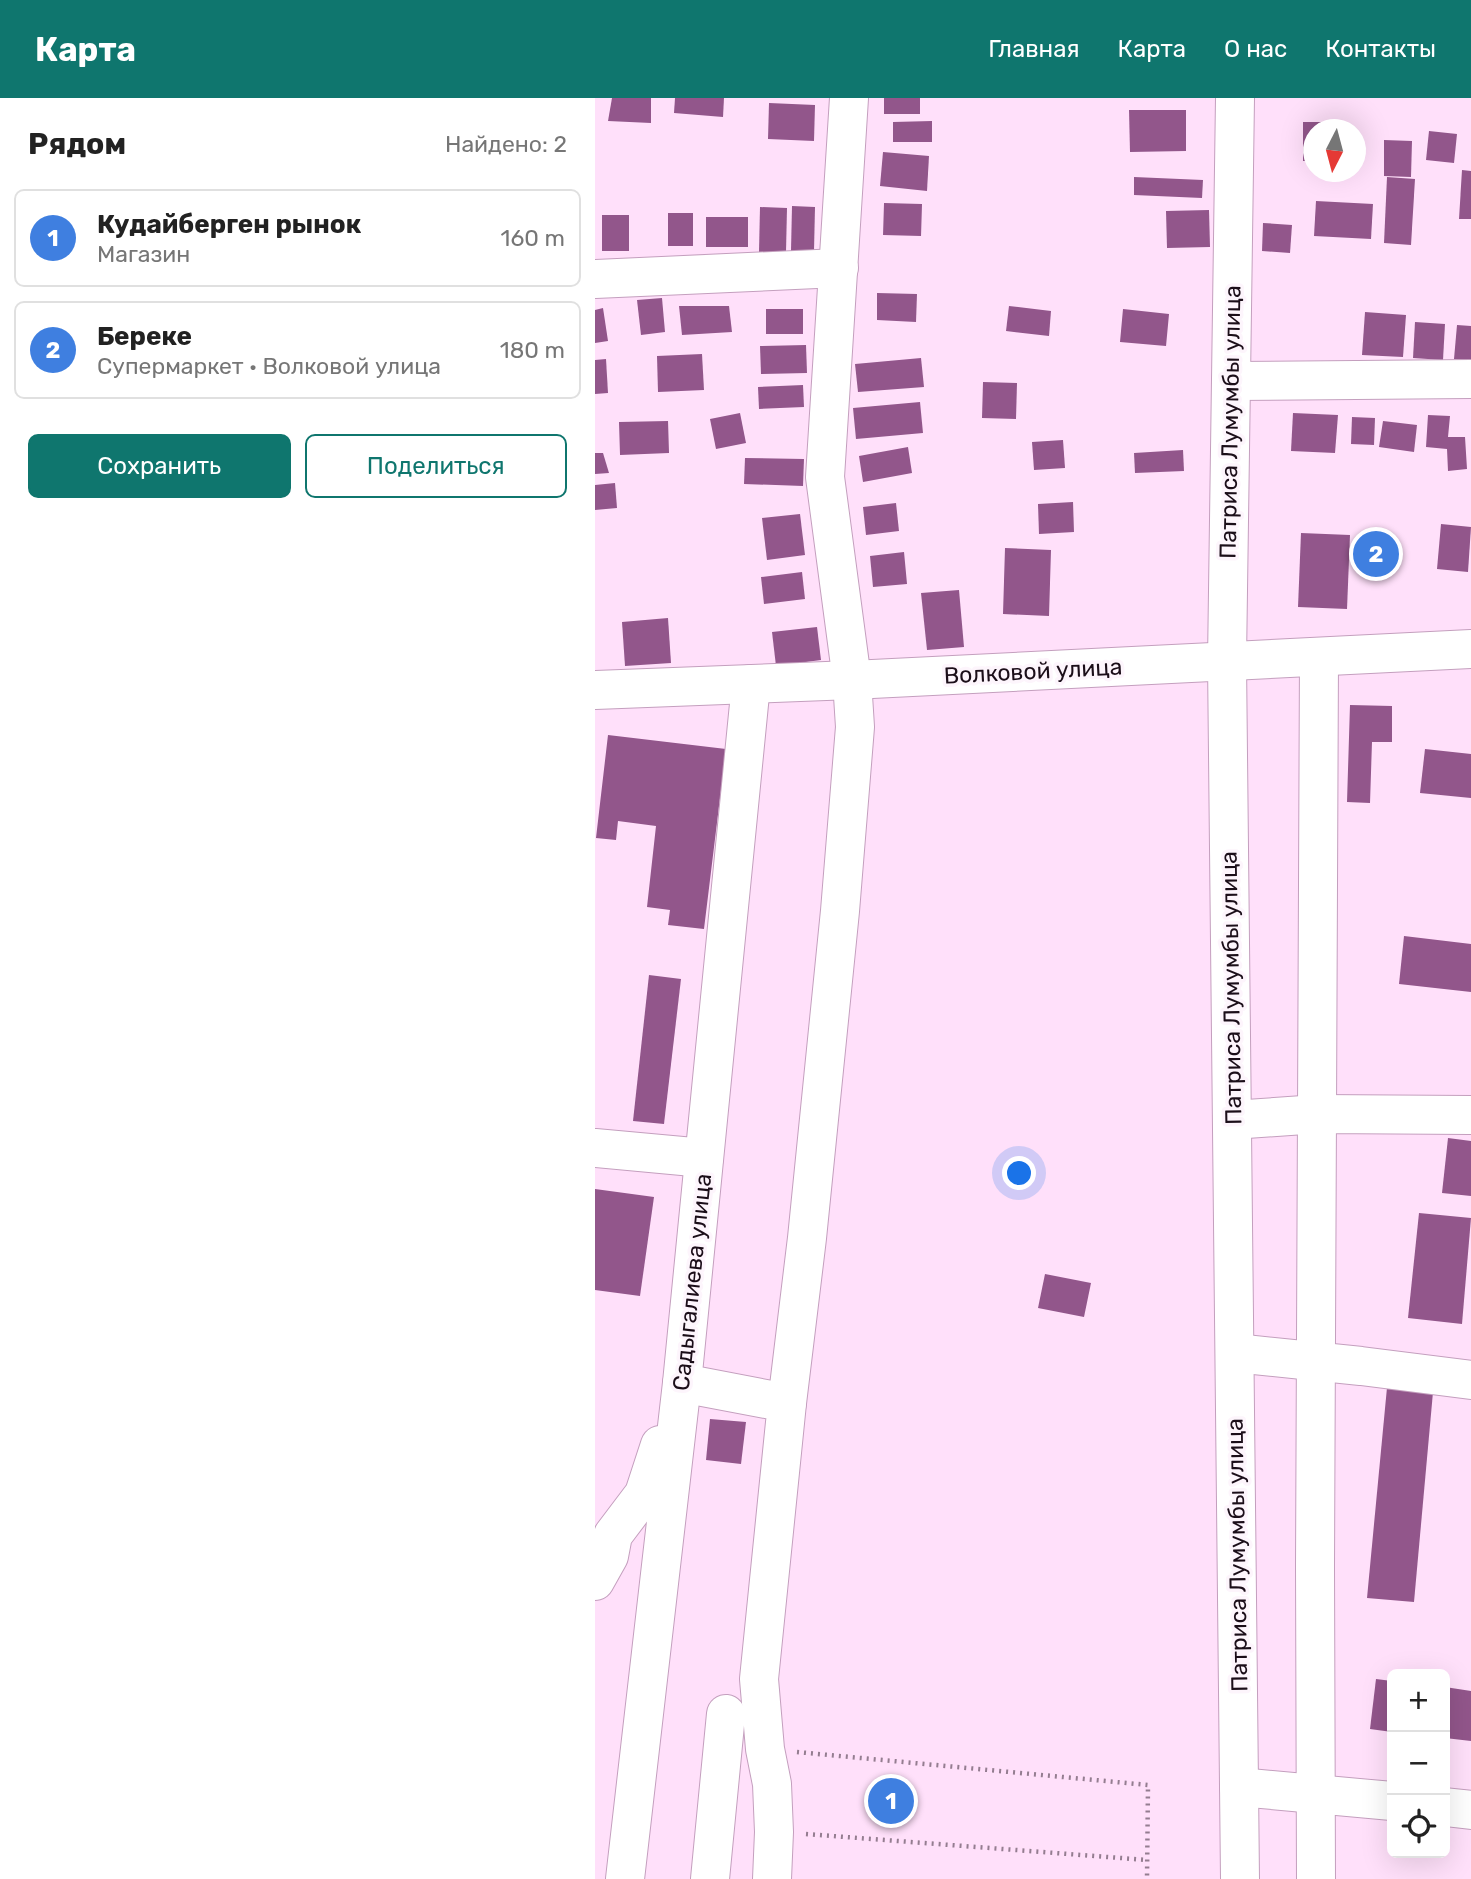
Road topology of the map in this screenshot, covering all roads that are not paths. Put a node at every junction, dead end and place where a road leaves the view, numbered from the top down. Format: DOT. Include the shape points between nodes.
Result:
graph roads {
  1 [pos="849,98"];
  2 [pos="1235,98"];
  3 [pos="839,268"];
  4 [pos="595,279"];
  5 [pos="1471,379"];
  6 [pos="1231,381"];
  7 [pos="1471,649"];
  8 [pos="1319,657"];
  9 [pos="1227,661"];
  10 [pos="852,680"];
  11 [pos="751,684"];
  12 [pos="595,690"];
  13 [pos="1318,1114"];
  14 [pos="1471,1115"];
  15 [pos="1232,1120"];
  16 [pos="595,1148"];
  17 [pos="704,1158"];
  18 [pos="1235,1353"];
  19 [pos="1316,1362"];
  20 [pos="1471,1380"];
  21 [pos="682,1383"];
  22 [pos="787,1403"];
  23 [pos="595,1581"];
  24 [pos="726,1714"];
  25 [pos="1239,1787"];
  26 [pos="1316,1792"];
  27 [pos="1387,1800"];
  28 [pos="1450,1808"];
  29 [pos="1471,1810"];
  30 [pos="625,1879"];
  31 [pos="710,1879"];
  32 [pos="772,1879"];
  33 [pos="1240,1879"];
  34 [pos="1316,1879"];
  1 -- 3 [label="street"];
  2 -- 6 [label="street, Патриса Лумумбы улица"];
  3 -- 4 [label="street"];
  3 -- 10 [label="street" via="825,477"];
  5 -- 6 [label="street"];
  6 -- 9 [label="street, Патриса Лумумбы улица"];
  7 -- 8 [label="street, Волковой улица"];
  8 -- 9 [label="street, Волковой улица"];
  8 -- 13 [label="street"];
  9 -- 10 [label="street, Волковой улица"];
  9 -- 15 [label="street, Патриса Лумумбы улица"];
  10 -- 11 [label="street, Волковой улица"];
  10 -- 22 [label="street" via="855,727 841,911"];
  11 -- 12 [label="street, Волковой улица"];
  11 -- 17 [label="street, Садыгалиева улица"];
  13 -- 14 [label="street"];
  13 -- 15 [label="street"];
  13 -- 19 [label="street"];
  15 -- 18 [label="street, Патриса Лумумбы улица"];
  16 -- 17 [label="street"];
  17 -- 21 [label="street, Садыгалиева улица"];
  18 -- 19 [label="street"];
  18 -- 25 [label="street, Патриса Лумумбы улица"];
  19 -- 20 [label="street"];
  19 -- 26 [label="street"];
  21 -- 22 [label="street"];
  21 -- 23 [label="street" via="665,1404 660,1450 643,1494 613,1535 609,1556"];
  21 -- 30 [label="street, Садыгалиева улица"];
  22 -- 32 [label="street" via="759,1679 772,1784"];
  24 -- 31 [label="street"];
  25 -- 26 [label="street"];
  25 -- 33 [label="street, Патриса Лумумбы улица"];
  26 -- 27 [label="street"];
  26 -- 34 [label="street"];
  28 -- 29 [label="street"];
}
